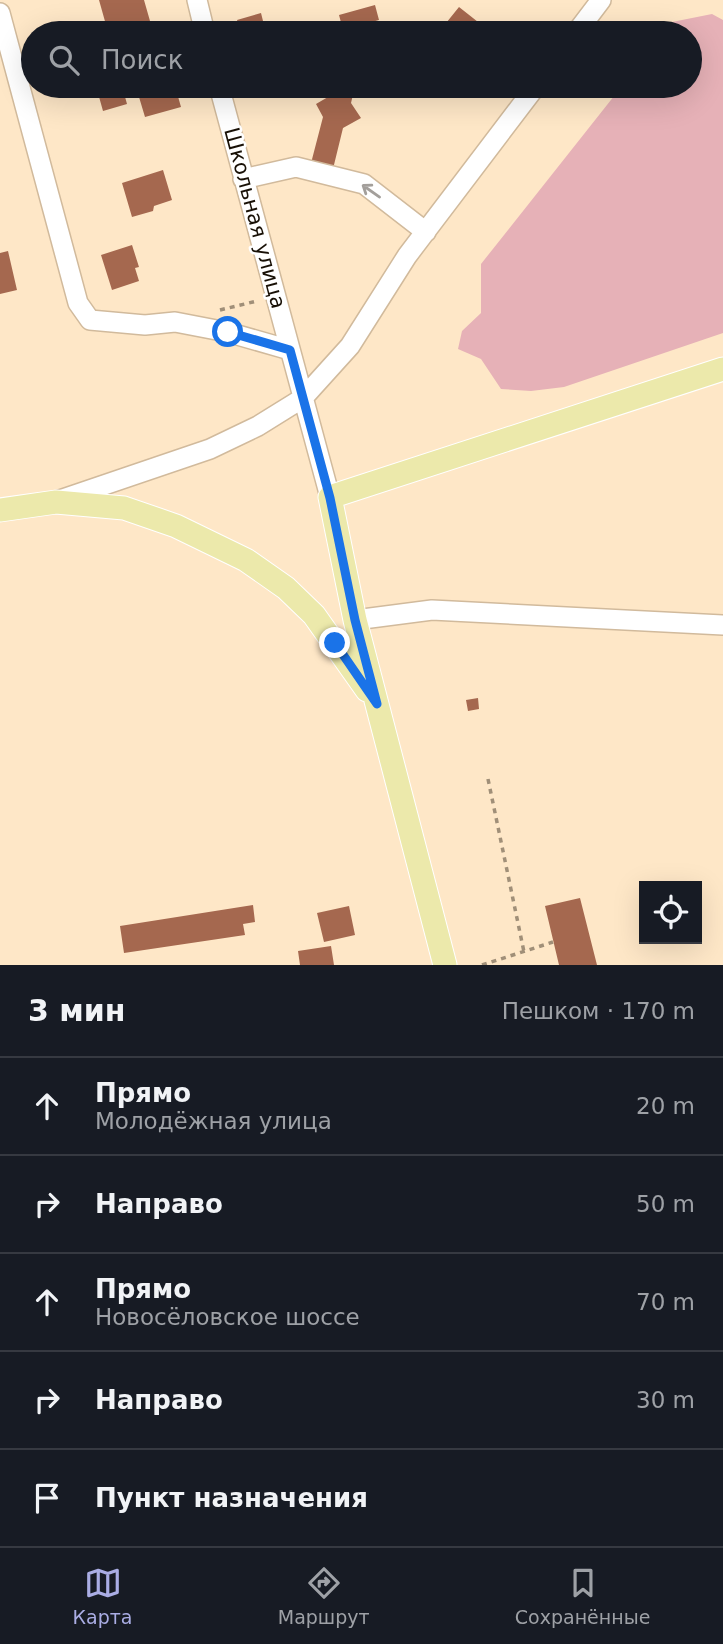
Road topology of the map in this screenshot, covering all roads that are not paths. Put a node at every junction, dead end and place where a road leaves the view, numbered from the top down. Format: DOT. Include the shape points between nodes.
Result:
graph roads {
  1 [pos="197,0"];
  2 [pos="601,0"];
  3 [pos="0,13"];
  4 [pos="202,21"];
  5 [pos="585,21"];
  6 [pos="21,91"];
  7 [pos="23,98"];
  8 [pos="222,98"];
  9 [pos="527,98"];
  10 [pos="243,179"];
  11 [pos="426,232"];
  12 [pos="290,350"];
  13 [pos="723,369"];
  14 [pos="303,398"];
  15 [pos="330,498"];
  16 [pos="56,502"];
  17 [pos="0,510"];
  18 [pos="355,620"];
  19 [pos="723,625"];
  20 [pos="377,704"];
  21 [pos="445,965"];
  1 -- 4 [label="street"];
  2 -- 5 [label="street"];
  3 -- 6 [label="street"];
  7 -- 12 [label="street" via="78,303 90,320 145,325 176,321"];
  8 -- 10 [label="street, Школьная улица"];
  9 -- 11 [label="street"];
  11 -- 10 [label="street, one-way" via="364,184 296,167"];
  10 -- 12 [label="street, Школьная улица"];
  11 -- 14 [label="street" via="350,346"];
  12 -- 14 [label="street, Школьная улица"];
  13 -- 15 [label="main road"];
  14 -- 15 [label="street, Школьная улица"];
  14 -- 16 [label="street" via="210,449"];
  15 -- 18 [label="main road"];
  16 -- 17 [label="main road"];
  16 -- 20 [label="main road" via="124,508 176,526 246,560 314,615"];
  18 -- 19 [label="street" via="432,610"];
  18 -- 20 [label="main road"];
  20 -- 21 [label="main road"];
}
